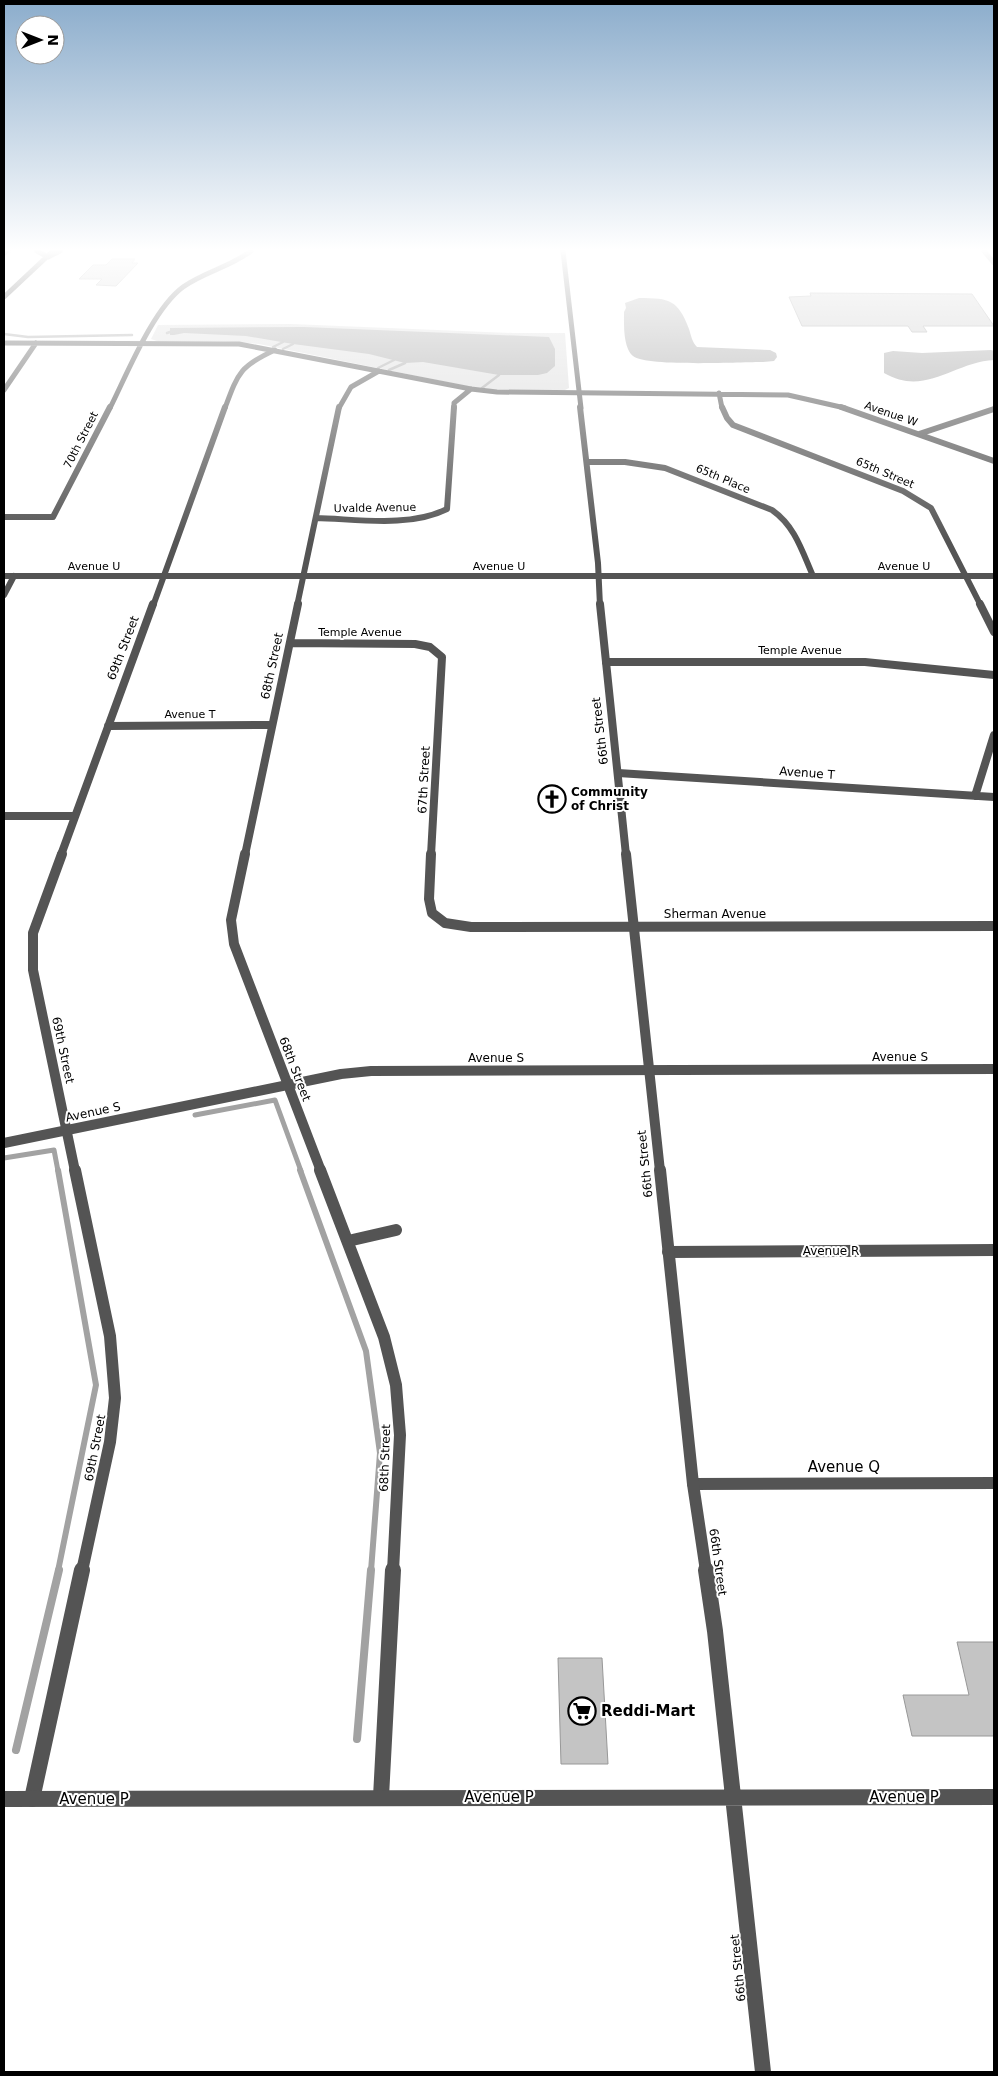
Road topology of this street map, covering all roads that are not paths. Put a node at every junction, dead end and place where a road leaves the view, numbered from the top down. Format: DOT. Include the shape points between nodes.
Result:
graph roads {
  1 [pos="33,348"];
  2 [pos="140,348"];
  3 [pos="262,348"];
  4 [pos="574,348"];
  5 [pos="275,350"];
  6 [pos="379,371"];
  7 [pos="471,389"];
  8 [pos="4,390"];
  9 [pos="719,393"];
  10 [pos="579,394"];
  11 [pos="994,409"];
  12 [pos="919,434"];
  13 [pos="994,461"];
  14 [pos="587,462"];
  15 [pos="4,517"];
  16 [pos="316,518"];
  17 [pos="4,576"];
  18 [pos="14,576"];
  19 [pos="164,576"];
  20 [pos="303,576"];
  21 [pos="597,576"];
  22 [pos="813,576"];
  23 [pos="965,576"];
  24 [pos="994,576"];
  25 [pos="4,595"];
  26 [pos="994,632"];
  27 [pos="290,643"];
  28 [pos="430,646"];
  29 [pos="606,662"];
  30 [pos="994,675"];
  31 [pos="108,726"];
  32 [pos="272,726"];
  33 [pos="994,735"];
  34 [pos="618,773"];
  35 [pos="975,796"];
  36 [pos="994,797"];
  37 [pos="4,816"];
  38 [pos="75,816"];
  39 [pos="437,919"];
  40 [pos="994,926"];
  41 [pos="633,928"];
  42 [pos="994,1069"];
  43 [pos="649,1071"];
  44 [pos="288,1085"];
  45 [pos="67,1130"];
  46 [pos="4,1143"];
  47 [pos="396,1230"];
  48 [pos="348,1241"];
  49 [pos="994,1250"];
  50 [pos="668,1252"];
  51 [pos="994,1483"];
  52 [pos="693,1484"];
  53 [pos="381,1797"];
  54 [pos="733,1797"];
  55 [pos="994,1797"];
  56 [pos="4,1799"];
  57 [pos="32,1799"];
  58 [pos="763,2072"];
  1 -- 8 [label="street"];
  2 -- 15 [label="street, 70th Street" via="53,517"];
  3 -- 5 [label="street, Avenue W"];
  4 -- 10 [label="street, 66th Street"];
  5 -- 6 [label="street, Avenue W"];
  5 -- 19 [label="street, 69th Street" via="253,360 236,375"];
  6 -- 7 [label="street, Avenue W"];
  6 -- 16 [label="street, 68th Street" via="356,383 342,398"];
  7 -- 10 [label="street, Avenue W"];
  7 -- 16 [label="street, Uvalde Avenue" via="454,403 449,505 443,512 410,518"];
  9 -- 10 [label="street, Avenue W"];
  9 -- 12 [label="street, Avenue W" via="788,395 819,400"];
  9 -- 23 [label="street, 65th Street" via="724,414 733,426 903,491 931,508"];
  10 -- 14 [label="street, 66th Street"];
  11 -- 12 [label="street, Avenue W"];
  12 -- 13 [label="street"];
  14 -- 21 [label="street, 66th Street"];
  14 -- 22 [label="street, 65th Place" via="626,462 665,468 777,513 793,530"];
  16 -- 20 [label="street, 68th Street"];
  17 -- 18 [label="street, Avenue U"];
  18 -- 19 [label="street, Avenue U"];
  18 -- 25 [label="street"];
  19 -- 20 [label="street, Avenue U"];
  19 -- 31 [label="street, 69th Street"];
  20 -- 21 [label="street, Avenue U"];
  20 -- 27 [label="street, 68th Street"];
  21 -- 22 [label="street, Avenue U"];
  21 -- 29 [label="street, 66th Street"];
  22 -- 23 [label="street, Avenue U"];
  23 -- 24 [label="street, Avenue U"];
  23 -- 26 [label="street, 65th Street"];
  27 -- 28 [label="street, Temple Avenue"];
  27 -- 32 [label="street, 68th Street"];
  28 -- 39 [label="street, 67th Street" via="439,652 442,664 429,899"];
  29 -- 30 [label="street, Temple Avenue" via="865,662"];
  29 -- 34 [label="street, 66th Street"];
  31 -- 32 [label="street, Avenue T"];
  31 -- 38 [label="street, 69th Street"];
  32 -- 44 [label="street, 68th Street" via="231,920 234,944"];
  33 -- 35 [label="street"];
  34 -- 35 [label="street, Avenue T"];
  34 -- 41 [label="street, 66th Street"];
  35 -- 36 [label="street, Avenue T"];
  37 -- 38 [label="street"];
  38 -- 45 [label="street, 69th Street" via="36,920 32,946 33,970"];
  39 -- 41 [label="street, Sherman Avenue" via="454,926 471,927"];
  40 -- 41 [label="street, Sherman Avenue"];
  41 -- 43 [label="street, 66th Street"];
  42 -- 43 [label="street, Avenue S"];
  43 -- 44 [label="street, Avenue S" via="398,1070 342,1074"];
  43 -- 50 [label="street, 66th Street"];
  44 -- 45 [label="street, Avenue S"];
  44 -- 48 [label="street, 68th Street"];
  45 -- 46 [label="street, Avenue S"];
  45 -- 57 [label="street, 69th Street" via="110,1336 115,1398 110,1442"];
  47 -- 48 [label="street"];
  48 -- 53 [label="street, 68th Street" via="384,1337 399,1406"];
  49 -- 50 [label="street, Avenue R"];
  50 -- 52 [label="street, 66th Street"];
  51 -- 52 [label="street, Avenue Q"];
  52 -- 54 [label="street, 66th Street"];
  53 -- 54 [label="street, Avenue P"];
  53 -- 57 [label="street, Avenue P"];
  54 -- 55 [label="street, Avenue P"];
  54 -- 58 [label="street, 66th Street"];
  56 -- 57 [label="street, Avenue P"];
}
